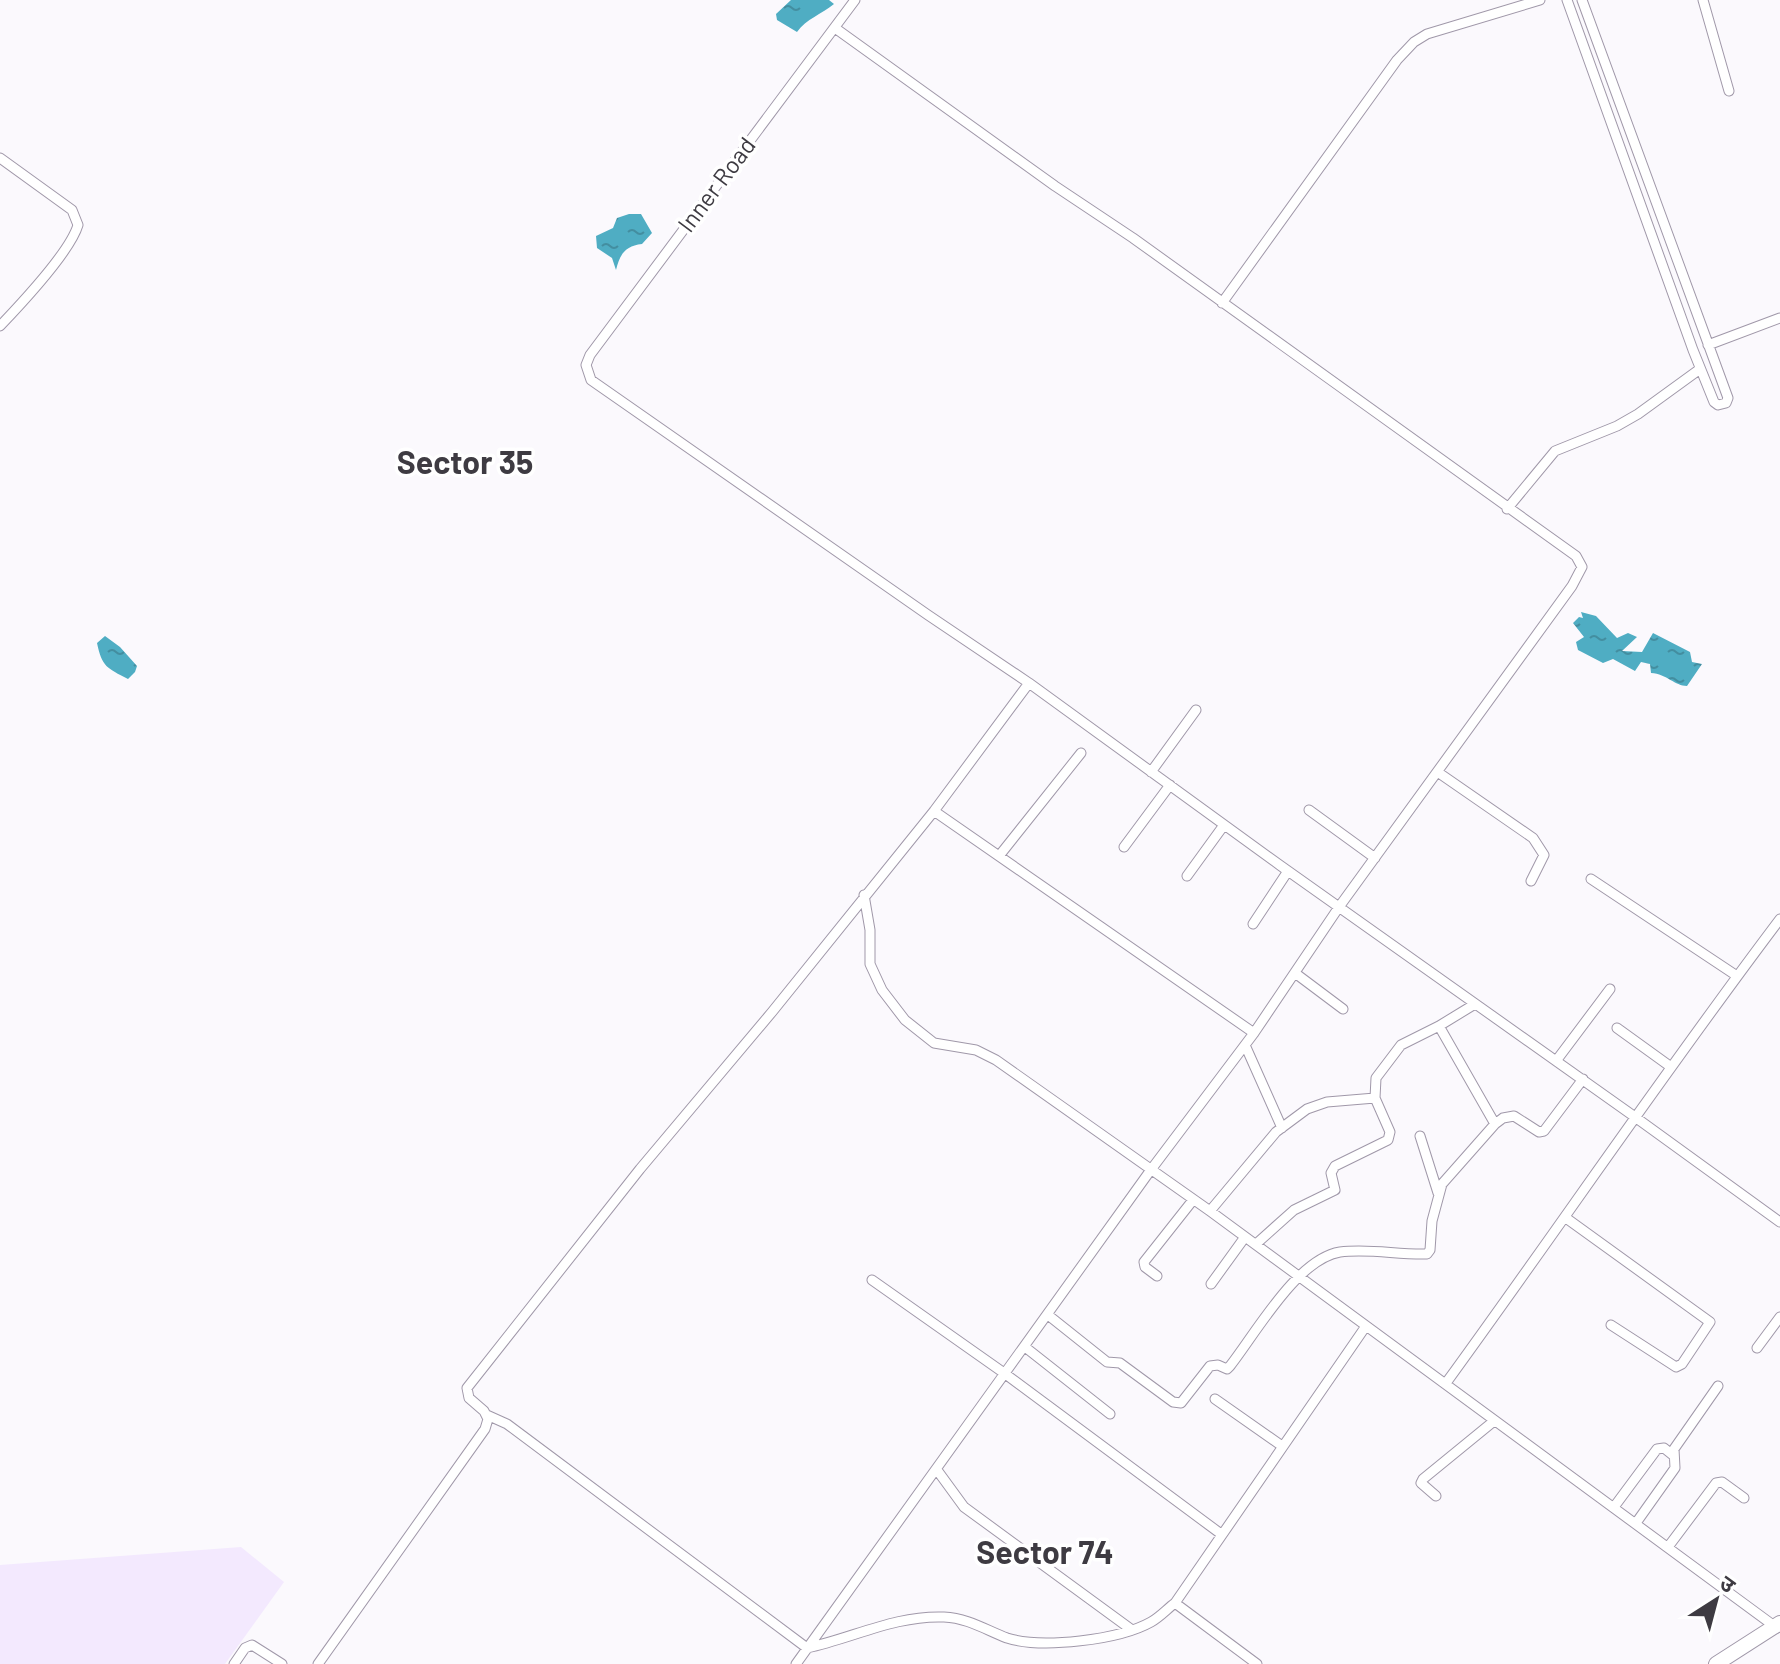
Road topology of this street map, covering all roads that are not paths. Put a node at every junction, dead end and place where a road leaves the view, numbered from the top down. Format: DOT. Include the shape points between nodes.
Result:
graph roads {
  1 [pos="855,0"];
  2 [pos="1540,0"];
  3 [pos="1567,0"];
  4 [pos="1582,0"];
  5 [pos="1703,0"];
  6 [pos="835,28"];
  7 [pos="1729,91"];
  8 [pos="0,158"];
  9 [pos="1222,303"];
  10 [pos="1780,318"];
  11 [pos="0,326"];
  12 [pos="1708,345"];
  13 [pos="1700,369"];
  14 [pos="1507,509"];
  15 [pos="1029,683"];
  16 [pos="1196,710"];
  17 [pos="1081,753"];
  18 [pos="1151,772"];
  19 [pos="1439,773"];
  20 [pos="1170,785"];
  21 [pos="1309,810"];
  22 [pos="934,811"];
  23 [pos="1224,825"];
  24 [pos="1124,847"];
  25 [pos="999,856"];
  26 [pos="1375,858"];
  27 [pos="1288,871"];
  28 [pos="1187,876"];
  29 [pos="1591,879"];
  30 [pos="1531,881"];
  31 [pos="864,895"];
  32 [pos="1339,907"];
  33 [pos="1780,919"];
  34 [pos="1253,924"];
  35 [pos="1295,973"];
  36 [pos="1737,976"];
  37 [pos="1610,989"];
  38 [pos="1475,1004"];
  39 [pos="1343,1009"];
  40 [pos="1439,1026"];
  41 [pos="1617,1028"];
  42 [pos="1254,1033"];
  43 [pos="1245,1045"];
  44 [pos="1556,1061"];
  45 [pos="1671,1067"];
  46 [pos="1583,1079"];
  47 [pos="1375,1098"];
  48 [pos="1635,1117"];
  49 [pos="1495,1124"];
  50 [pos="1282,1128"];
  51 [pos="1420,1136"];
  52 [pos="1150,1171"];
  53 [pos="1438,1193"];
  54 [pos="1193,1200"];
  55 [pos="1210,1211"];
  56 [pos="1566,1218"];
  57 [pos="1780,1222"];
  58 [pos="1245,1237"];
  59 [pos="1256,1244"];
  60 [pos="1157,1276"];
  61 [pos="1298,1276"];
  62 [pos="872,1280"];
  63 [pos="1211,1284"];
  64 [pos="1048,1315"];
  65 [pos="1780,1317"];
  66 [pos="1611,1325"];
  67 [pos="1366,1326"];
  68 [pos="1025,1347"];
  69 [pos="1757,1348"];
  70 [pos="1004,1373"];
  71 [pos="1446,1383"];
  72 [pos="1718,1386"];
  73 [pos="1215,1399"];
  74 [pos="1110,1414"];
  75 [pos="487,1415"];
  76 [pos="1494,1421"];
  77 [pos="1282,1446"];
  78 [pos="1674,1456"];
  79 [pos="937,1470"];
  80 [pos="1436,1496"];
  81 [pos="1744,1498"];
  82 [pos="1614,1507"];
  83 [pos="1636,1523"];
  84 [pos="1221,1534"];
  85 [pos="1668,1547"];
  86 [pos="1175,1603"];
  87 [pos="1778,1627"];
  88 [pos="1132,1630"];
  89 [pos="807,1648"];
  90 [pos="234,1664"];
  91 [pos="282,1664"];
  92 [pos="318,1664"];
  93 [pos="796,1664"];
  94 [pos="1257,1664"];
  95 [pos="1716,1664"];
  1 -- 6 [label="street, Inner Road"];
  2 -- 9 [label="street" via="1427,34 1406,49"];
  3 -- 13 [label="street"];
  4 -- 12 [label="street"];
  5 -- 7 [label="street"];
  6 -- 9 [label="street"];
  6 -- 15 [label="street, Inner Road" via="590,355 587,374"];
  8 -- 11 [label="street" via="72,210 78,225"];
  9 -- 14 [label="street"];
  10 -- 12 [label="street"];
  12 -- 13 [label="street" via="1726,403 1714,402"];
  13 -- 14 [label="street" via="1617,426 1555,451"];
  14 -- 19 [label="street" via="1576,556 1581,573"];
  15 -- 18 [label="street"];
  15 -- 22 [label="street"];
  16 -- 18 [label="street"];
  17 -- 25 [label="street"];
  18 -- 20 [label="street"];
  19 -- 26 [label="street"];
  19 -- 30 [label="street" via="1541,847 1544,855"];
  20 -- 23 [label="street"];
  20 -- 24 [label="street"];
  21 -- 26 [label="street"];
  22 -- 25 [label="street"];
  22 -- 31 [label="street"];
  23 -- 27 [label="street"];
  23 -- 28 [label="street"];
  25 -- 42 [label="street"];
  26 -- 32 [label="street"];
  27 -- 32 [label="street"];
  27 -- 34 [label="street"];
  29 -- 36 [label="street"];
  31 -- 52 [label="street" via="870,964 905,1020 934,1043 976,1050 996,1060"];
  31 -- 75 [label="street" via="467,1388 469,1398"];
  32 -- 35 [label="street"];
  32 -- 38 [label="street"];
  33 -- 36 [label="street"];
  35 -- 39 [label="street"];
  35 -- 42 [label="street"];
  36 -- 45 [label="street"];
  37 -- 44 [label="street"];
  38 -- 40 [label="street"];
  38 -- 44 [label="street"];
  40 -- 47 [label="street" via="1396,1050 1374,1083"];
  40 -- 49 [label="street"];
  41 -- 45 [label="street"];
  42 -- 43 [label="street"];
  43 -- 50 [label="street"];
  43 -- 52 [label="street"];
  44 -- 46 [label="street"];
  45 -- 48 [label="street"];
  46 -- 48 [label="street"];
  46 -- 49 [label="street" via="1544,1131 1514,1116"];
  47 -- 50 [label="street" via="1315,1105"];
  47 -- 59 [label="street" via="1390,1132 1388,1140 1335,1166 1335,1190 1294,1210"];
  48 -- 56 [label="street"];
  48 -- 57 [label="street"];
  49 -- 53 [label="street"];
  50 -- 55 [label="street"];
  51 -- 53 [label="street"];
  52 -- 54 [label="street"];
  52 -- 64 [label="street"];
  53 -- 61 [label="street" via="1427,1254 1336,1253"];
  54 -- 55 [label="street"];
  54 -- 60 [label="street" via="1144,1262"];
  55 -- 58 [label="street"];
  56 -- 66 [label="street" via="1710,1322 1676,1367"];
  56 -- 71 [label="street"];
  58 -- 59 [label="street"];
  58 -- 63 [label="street"];
  59 -- 61 [label="street"];
  61 -- 64 [label="street" via="1230,1366 1210,1366 1181,1403 1120,1363 1107,1362"];
  61 -- 67 [label="street"];
  62 -- 70 [label="street"];
  64 -- 68 [label="street"];
  65 -- 69 [label="street"];
  67 -- 71 [label="street"];
  67 -- 77 [label="street"];
  68 -- 70 [label="street"];
  68 -- 74 [label="street"];
  70 -- 79 [label="street"];
  70 -- 84 [label="street"];
  71 -- 76 [label="street"];
  72 -- 78 [label="street"];
  73 -- 77 [label="street"];
  75 -- 89 [label="street" via="507,1424"];
  75 -- 92 [label="street" via="485,1429"];
  76 -- 80 [label="street" via="1423,1479 1424,1487"];
  76 -- 82 [label="street"];
  77 -- 84 [label="street"];
  78 -- 82 [label="street" via="1664,1448 1655,1451"];
  78 -- 83 [label="street" via="1675,1468"];
  79 -- 88 [label="street" via="964,1507"];
  79 -- 89 [label="street"];
  81 -- 85 [label="street" via="1718,1482"];
  82 -- 83 [label="street"];
  83 -- 85 [label="street"];
  84 -- 86 [label="street"];
  85 -- 87 [label="street"];
  86 -- 88 [label="street"];
  86 -- 94 [label="street"];
  87 -- 95 [label="street"];
  88 -- 89 [label="street" via="1077,1641 1022,1641 967,1620 943,1617 899,1622"];
  89 -- 93 [label="street"];
  90 -- 91 [label="street" via="249,1645"];
}
